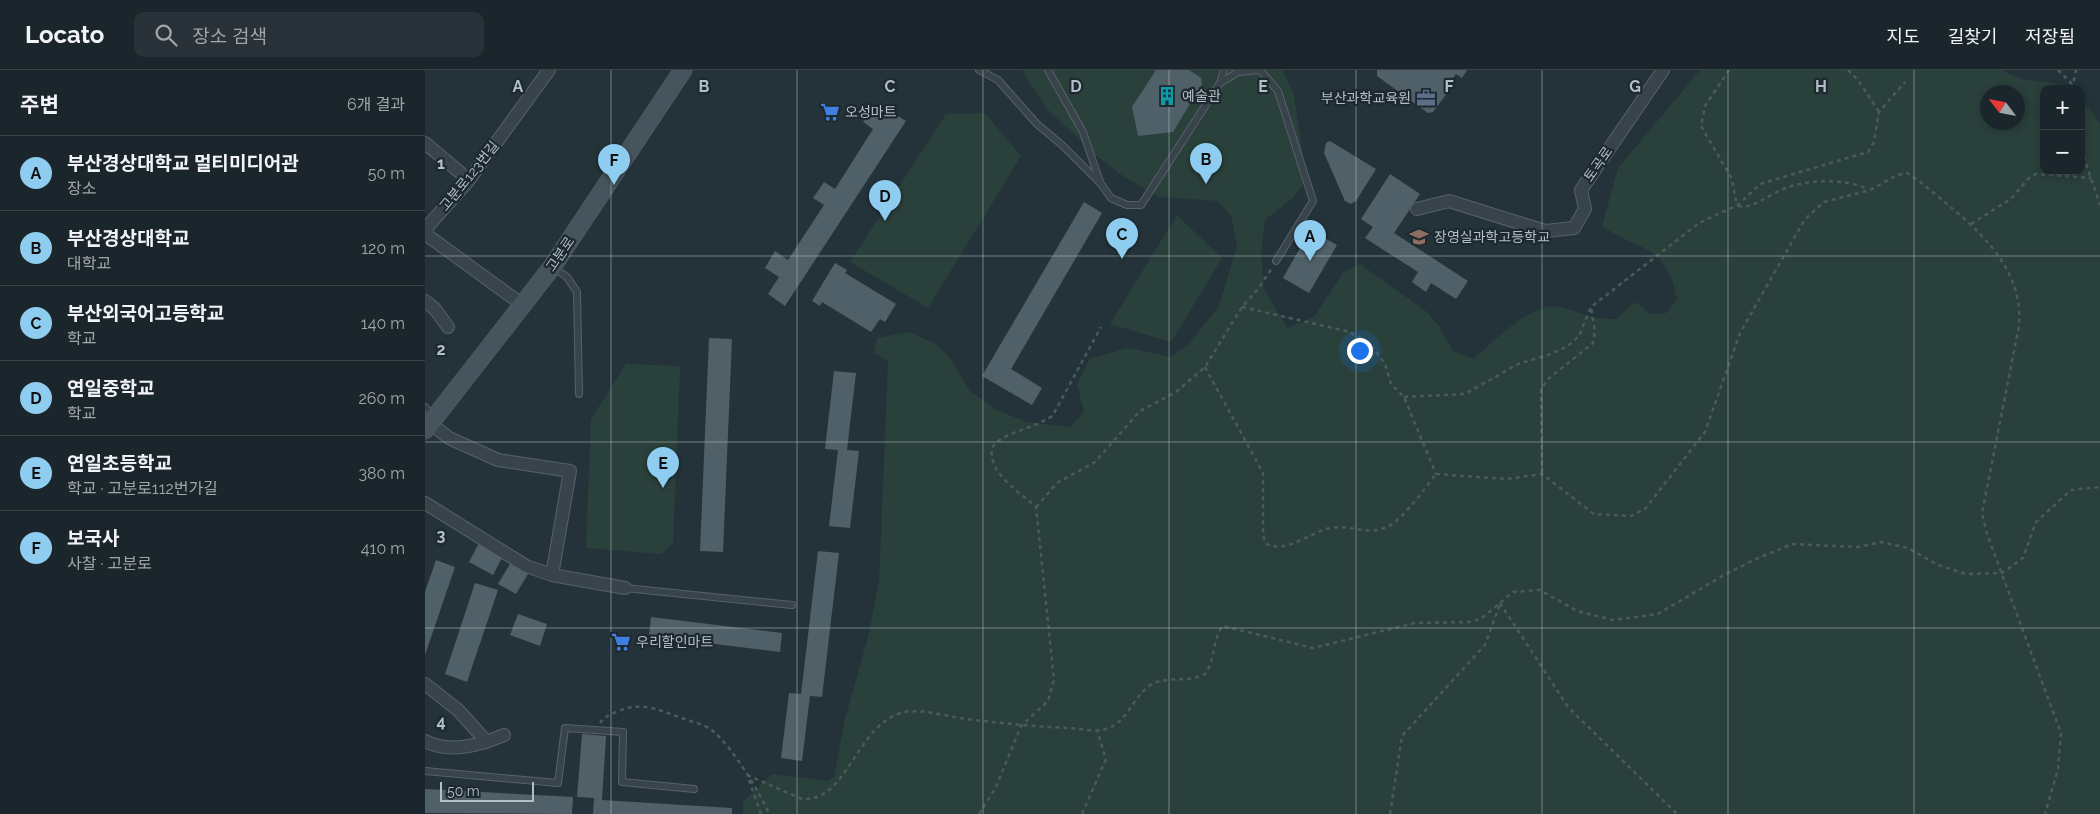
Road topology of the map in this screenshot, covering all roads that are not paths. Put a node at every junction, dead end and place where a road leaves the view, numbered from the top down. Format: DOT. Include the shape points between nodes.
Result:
graph roads {
  1 [pos="549,70"];
  2 [pos="683,70"];
  3 [pos="979,70"];
  4 [pos="1048,70"];
  5 [pos="1224,70"];
  6 [pos="1259,70"];
  7 [pos="1663,70"];
  8 [pos="1220,83"];
  9 [pos="425,143"];
  10 [pos="469,180"];
  11 [pos="1101,184"];
  12 [pos="1417,209"];
  13 [pos="1276,261"];
  14 [pos="552,267"];
  15 [pos="425,302"];
  16 [pos="523,305"];
  17 [pos="448,327"];
  18 [pos="579,394"];
  19 [pos="429,419"];
  20 [pos="425,503"];
  21 [pos="552,575"];
  22 [pos="625,588"];
  23 [pos="792,605"];
  24 [pos="425,684"];
  25 [pos="504,735"];
  26 [pos="425,741"];
  27 [pos="487,742"];
  28 [pos="425,771"];
  29 [pos="694,789"];
  1 -- 10 [label="street, 고분로123번길"];
  2 -- 14 [label="main road, 고분로"];
  3 -- 11 [label="lane" via="998,80 1037,124"];
  4 -- 11 [label="lane" via="1083,132"];
  5 -- 8 [label="lane"];
  6 -- 8 [label="lane" via="1238,72"];
  6 -- 13 [label="lane" via="1278,91 1313,201"];
  7 -- 12 [label="street, 토곡로" via="1581,190 1585,209 1574,228 1545,232 1449,202"];
  8 -- 11 [label="lane" via="1141,205 1127,205 1111,198"];
  9 -- 10 [label="street"];
  10 -- 16 [label="street, 고분로123번길" via="426,228 428,236"];
  14 -- 16 [label="main road, 고분로"];
  14 -- 18 [label="lane" via="567,277 577,292"];
  15 -- 17 [label="street" via="435,309"];
  16 -- 19 [label="main road, 고분로"];
  19 -- 21 [label="street" via="449,438 498,460 570,471"];
  20 -- 21 [label="street" via="525,566"];
  21 -- 22 [label="street"];
  22 -- 23 [label="lane"];
  24 -- 27 [label="street" via="458,710"];
  25 -- 27 [label="street"];
  26 -- 27 [label="street" via="452,748"];
  28 -- 29 [label="lane" via="558,783 565,728 595,730 623,732 622,782"];
}
